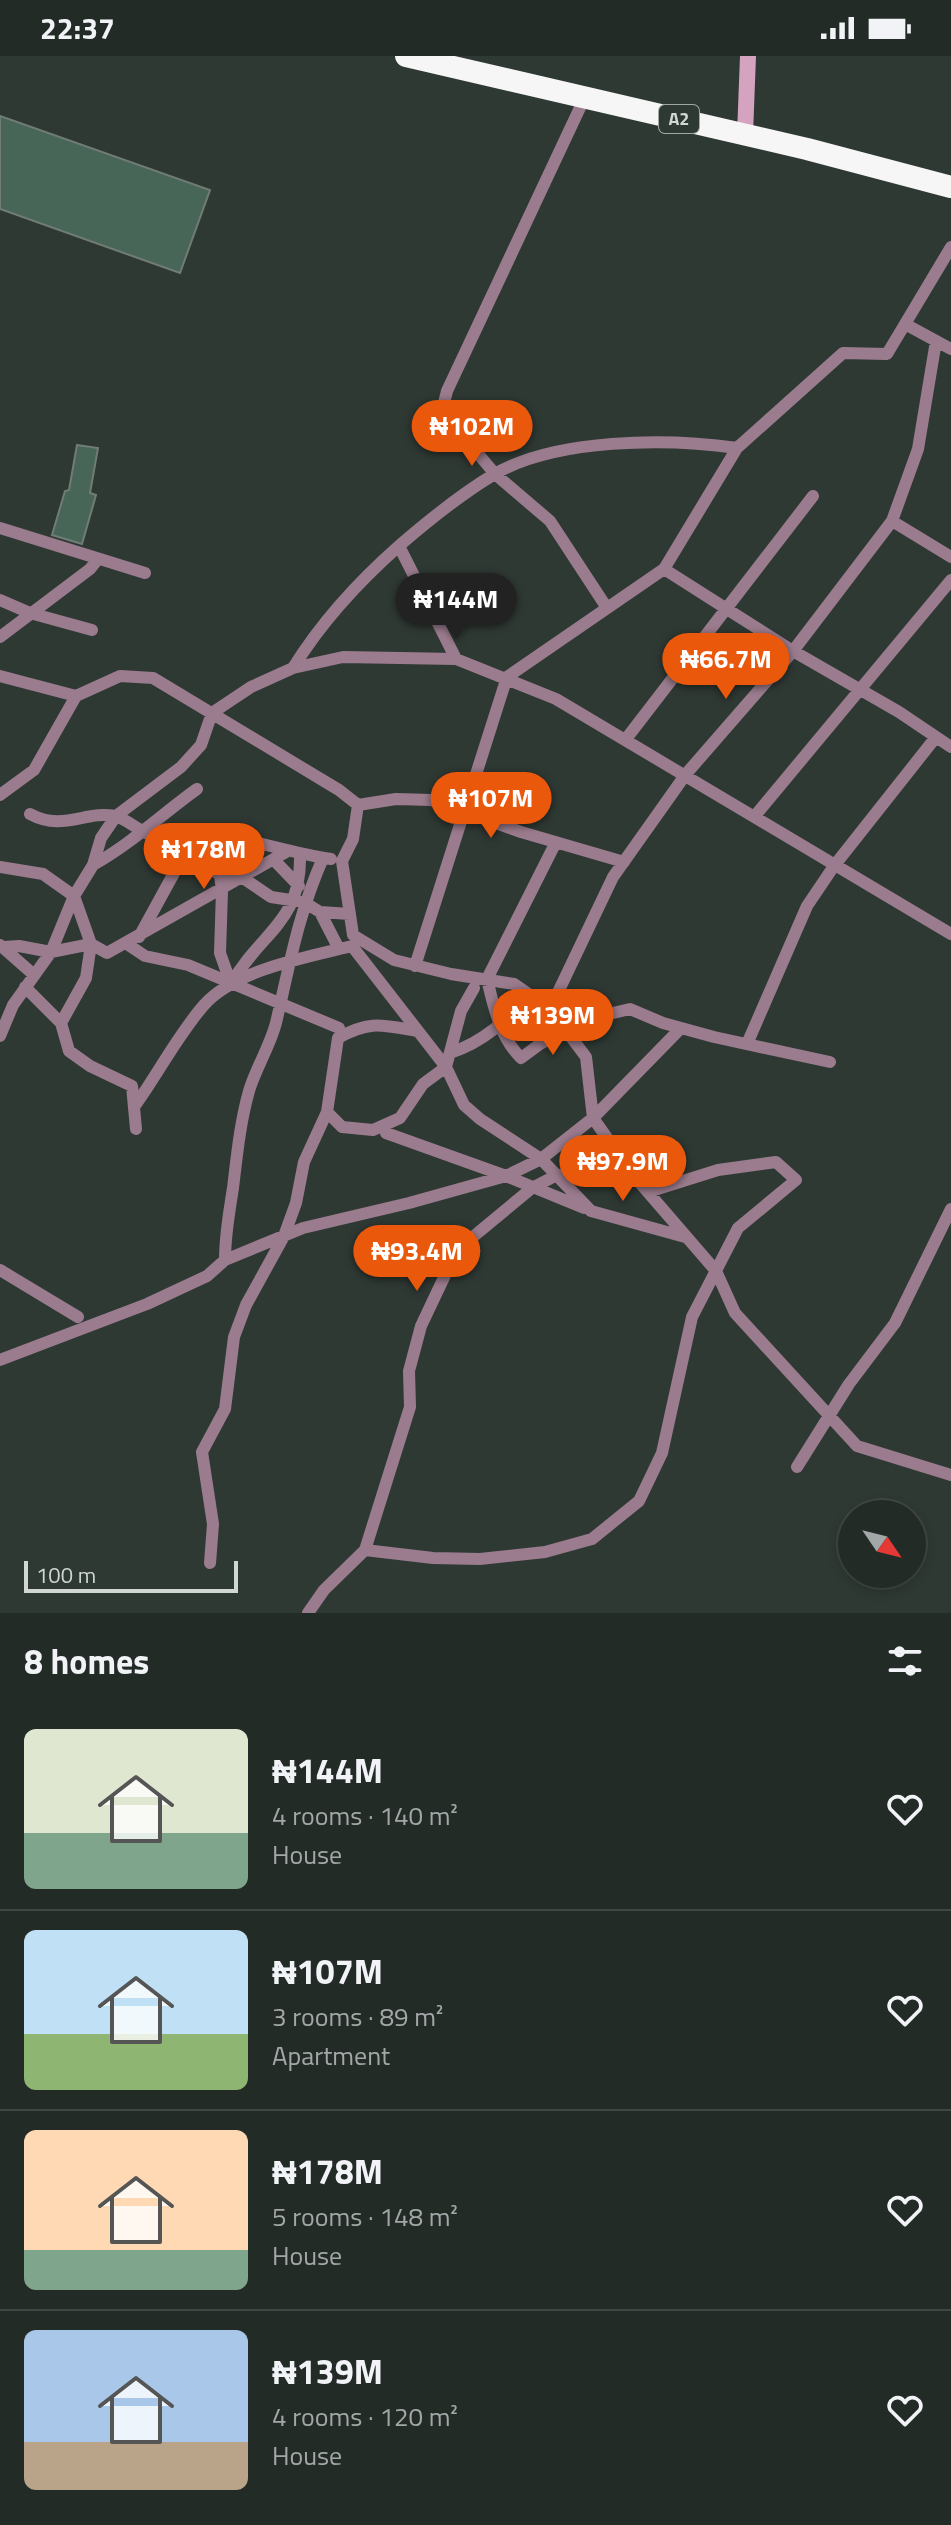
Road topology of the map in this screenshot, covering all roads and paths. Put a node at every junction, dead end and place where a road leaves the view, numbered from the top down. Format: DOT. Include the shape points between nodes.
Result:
graph roads {
  1 [pos="406,56"];
  2 [pos="748,56"];
  3 [pos="585,97"];
  4 [pos="745,135"];
  5 [pos="951,187"];
  6 [pos="951,247"];
  7 [pos="905,324"];
  8 [pos="936,341"];
  9 [pos="951,349"];
  10 [pos="737,448"];
  11 [pos="495,474"];
  12 [pos="813,496"];
  13 [pos="892,521"];
  14 [pos="0,528"];
  15 [pos="399,546"];
  16 [pos="951,557"];
  17 [pos="98,559"];
  18 [pos="664,569"];
  19 [pos="145,573"];
  20 [pos="951,580"];
  21 [pos="0,600"];
  22 [pos="607,608"];
  23 [pos="725,608"];
  24 [pos="30,613"];
  25 [pos="92,630"];
  26 [pos="0,637"];
  27 [pos="793,651"];
  28 [pos="456,659"];
  29 [pos="293,668"];
  30 [pos="0,676"];
  31 [pos="507,677"];
  32 [pos="860,690"];
  33 [pos="76,696"];
  34 [pos="212,713"];
  35 [pos="936,737"];
  36 [pos="626,739"];
  37 [pos="951,747"];
  38 [pos="686,774"];
  39 [pos="197,789"];
  40 [pos="0,795"];
  41 [pos="358,805"];
  42 [pos="463,811"];
  43 [pos="30,814"];
  44 [pos="116,816"];
  45 [pos="754,817"];
  46 [pos="144,831"];
  47 [pos="193,832"];
  48 [pos="247,839"];
  49 [pos="556,842"];
  50 [pos="286,852"];
  51 [pos="185,853"];
  52 [pos="300,854"];
  53 [pos="323,858"];
  54 [pos="274,860"];
  55 [pos="342,861"];
  56 [pos="624,862"];
  57 [pos="93,865"];
  58 [pos="834,866"];
  59 [pos="0,867"];
  60 [pos="220,875"];
  61 [pos="243,878"];
  62 [pos="299,886"];
  63 [pos="222,891"];
  64 [pos="74,896"];
  65 [pos="299,901"];
  66 [pos="320,912"];
  67 [pos="350,914"];
  68 [pos="951,934"];
  69 [pos="133,941"];
  70 [pos="91,944"];
  71 [pos="2,946"];
  72 [pos="339,949"];
  73 [pos="51,952"];
  74 [pos="287,964"];
  75 [pos="415,966"];
  76 [pos="33,974"];
  77 [pos="487,979"];
  78 [pos="231,984"];
  79 [pos="25,987"];
  80 [pos="474,988"];
  81 [pos="531,995"];
  82 [pos="279,1003"];
  83 [pos="550,1009"];
  84 [pos="61,1023"];
  85 [pos="499,1024"];
  86 [pos="339,1028"];
  87 [pos="681,1028"];
  88 [pos="568,1030"];
  89 [pos="417,1031"];
  90 [pos="0,1036"];
  91 [pos="747,1044"];
  92 [pos="450,1053"];
  93 [pos="830,1062"];
  94 [pos="446,1067"];
  95 [pos="134,1107"];
  96 [pos="327,1112"];
  97 [pos="593,1118"];
  98 [pos="136,1129"];
  99 [pos="386,1133"];
  100 [pos="541,1159"];
  101 [pos="624,1161"];
  102 [pos="506,1176"];
  103 [pos="555,1176"];
  104 [pos="532,1188"];
  105 [pos="648,1192"];
  106 [pos="951,1209"];
  107 [pos="591,1211"];
  108 [pos="284,1236"];
  109 [pos="686,1237"];
  110 [pos="225,1260"];
  111 [pos="0,1270"];
  112 [pos="716,1271"];
  113 [pos="78,1317"];
  114 [pos="0,1360"];
  115 [pos="830,1415"];
  116 [pos="797,1467"];
  117 [pos="951,1475"];
  118 [pos="365,1550"];
  119 [pos="210,1563"];
  120 [pos="308,1613"];
  1 -- 3 [label="highway, A2"];
  2 -- 4 [label="street"];
  3 -- 4 [label="highway, A2"];
  3 -- 11 [label="street" via="443,407"];
  4 -- 5 [label="highway, A2"];
  6 -- 7 [label="street"];
  7 -- 8 [label="street"];
  7 -- 10 [label="street" via="887,354 843,353"];
  8 -- 9 [label="street"];
  8 -- 13 [label="street" via="918,449"];
  10 -- 11 [label="street" via="691,441 619,442 548,455"];
  10 -- 18 [label="street"];
  11 -- 15 [label="street"];
  11 -- 22 [label="street" via="550,521"];
  12 -- 23 [label="street"];
  13 -- 16 [label="street"];
  13 -- 27 [label="street"];
  14 -- 17 [label="street"];
  15 -- 28 [label="street"];
  15 -- 29 [label="street" via="315,632"];
  17 -- 19 [label="street"];
  17 -- 24 [label="street"];
  18 -- 22 [label="street"];
  18 -- 23 [label="street"];
  20 -- 32 [label="street"];
  21 -- 24 [label="street"];
  22 -- 31 [label="street"];
  23 -- 27 [label="street"];
  23 -- 36 [label="street"];
  24 -- 25 [label="street"];
  24 -- 26 [label="street"];
  27 -- 32 [label="street"];
  27 -- 38 [label="street"];
  28 -- 29 [label="street" via="343,657"];
  28 -- 31 [label="street"];
  29 -- 34 [label="street"];
  30 -- 33 [label="street"];
  31 -- 36 [label="street"];
  31 -- 42 [label="street"];
  32 -- 35 [label="street"];
  32 -- 45 [label="street"];
  33 -- 34 [label="street" via="120,676 153,678"];
  33 -- 40 [label="street" via="34,770"];
  34 -- 41 [label="street"];
  34 -- 44 [label="street" via="201,745 181,767"];
  35 -- 37 [label="street"];
  35 -- 58 [label="street"];
  36 -- 38 [label="street"];
  38 -- 45 [label="street"];
  38 -- 56 [label="street"];
  39 -- 46 [label="street"];
  41 -- 42 [label="street" via="431,800"];
  41 -- 55 [label="street" via="353,839"];
  42 -- 49 [label="street"];
  42 -- 75 [label="street"];
  43 -- 44 [label="street" via="45,822"];
  44 -- 46 [label="street"];
  44 -- 57 [label="street" via="101,838"];
  45 -- 58 [label="street"];
  46 -- 47 [label="street" via="159,837"];
  46 -- 57 [label="street"];
  47 -- 48 [label="street"];
  47 -- 51 [label="street"];
  48 -- 50 [label="street"];
  48 -- 60 [label="street"];
  49 -- 56 [label="street"];
  49 -- 77 [label="street"];
  50 -- 52 [label="street"];
  50 -- 54 [label="street"];
  51 -- 60 [label="street"];
  51 -- 69 [label="street"];
  52 -- 53 [label="street"];
  52 -- 62 [label="street"];
  53 -- 55 [label="street"];
  53 -- 65 [label="street"];
  54 -- 61 [label="street"];
  54 -- 62 [label="street"];
  55 -- 67 [label="street"];
  56 -- 83 [label="street"];
  57 -- 64 [label="street"];
  58 -- 68 [label="street"];
  58 -- 91 [label="street" via="807,906"];
  59 -- 64 [label="street" via="43,874"];
  60 -- 61 [label="street"];
  60 -- 63 [label="street"];
  61 -- 63 [label="street"];
  61 -- 65 [label="street" via="271,897"];
  62 -- 65 [label="street"];
  63 -- 69 [label="street"];
  63 -- 78 [label="street" via="220,953"];
  64 -- 70 [label="street"];
  64 -- 73 [label="street"];
  65 -- 66 [label="street"];
  65 -- 74 [label="street"];
  65 -- 78 [label="street"];
  66 -- 67 [label="street"];
  66 -- 72 [label="street"];
  67 -- 75 [label="street" via="353,935 394,960"];
  69 -- 70 [label="street" via="107,953"];
  69 -- 78 [label="street" via="145,956 188,965"];
  70 -- 73 [label="street"];
  70 -- 84 [label="street" via="86,978"];
  71 -- 73 [label="street"];
  71 -- 76 [label="street"];
  72 -- 74 [label="street"];
  72 -- 89 [label="street" via="352,946"];
  73 -- 76 [label="street"];
  74 -- 78 [label="street"];
  74 -- 82 [label="street"];
  75 -- 77 [label="street"];
  76 -- 79 [label="street"];
  77 -- 81 [label="street" via="514,984"];
  77 -- 85 [label="street"];
  78 -- 82 [label="street"];
  78 -- 95 [label="street" via="205,1004"];
  79 -- 84 [label="street"];
  79 -- 90 [label="street"];
  80 -- 92 [label="street" via="461,1011"];
  81 -- 83 [label="street"];
  81 -- 85 [label="street"];
  82 -- 86 [label="street"];
  82 -- 110 [label="street" via="239,1129"];
  83 -- 88 [label="street"];
  84 -- 95 [label="street" via="69,1051 132,1086"];
  85 -- 88 [label="street" via="521,1058"];
  85 -- 92 [label="street" via="473,1046"];
  87 -- 88 [label="street" via="630,1009 603,1013"];
  87 -- 91 [label="street"];
  87 -- 97 [label="street"];
  88 -- 97 [label="street" via="586,1057"];
  89 -- 94 [label="street"];
  89 -- 96 [label="street" via="386,1023 357,1027 338,1038"];
  91 -- 93 [label="street"];
  92 -- 94 [label="street"];
  94 -- 96 [label="street" via="423,1084 400,1118 373,1130 342,1127"];
  94 -- 100 [label="street" via="464,1105"];
  95 -- 98 [label="street"];
  96 -- 108 [label="street" via="304,1162"];
  97 -- 100 [label="street"];
  97 -- 101 [label="street"];
  99 -- 102 [label="street"];
  100 -- 102 [label="street"];
  100 -- 103 [label="street"];
  101 -- 103 [label="street"];
  101 -- 105 [label="street"];
  102 -- 104 [label="street"];
  102 -- 108 [label="street"];
  103 -- 104 [label="street"];
  103 -- 107 [label="street"];
  104 -- 107 [label="street"];
  104 -- 118 [label="street" via="457,1250 421,1326 409,1371 410,1407"];
  105 -- 109 [label="street"];
  105 -- 112 [label="street" via="745,1164 776,1162 796,1180 738,1228"];
  106 -- 115 [label="street" via="895,1323"];
  107 -- 109 [label="street"];
  108 -- 110 [label="street"];
  108 -- 119 [label="street" via="246,1305 234,1337 225,1409 202,1452 213,1524"];
  109 -- 112 [label="street"];
  110 -- 114 [label="street" via="207,1276 147,1304"];
  111 -- 113 [label="street"];
  112 -- 115 [label="street" via="735,1313"];
  112 -- 118 [label="street" via="692,1317 662,1453 639,1501 592,1539 545,1552 480,1559"];
  115 -- 116 [label="street"];
  115 -- 117 [label="street" via="857,1446"];
  118 -- 120 [label="street"];
}
